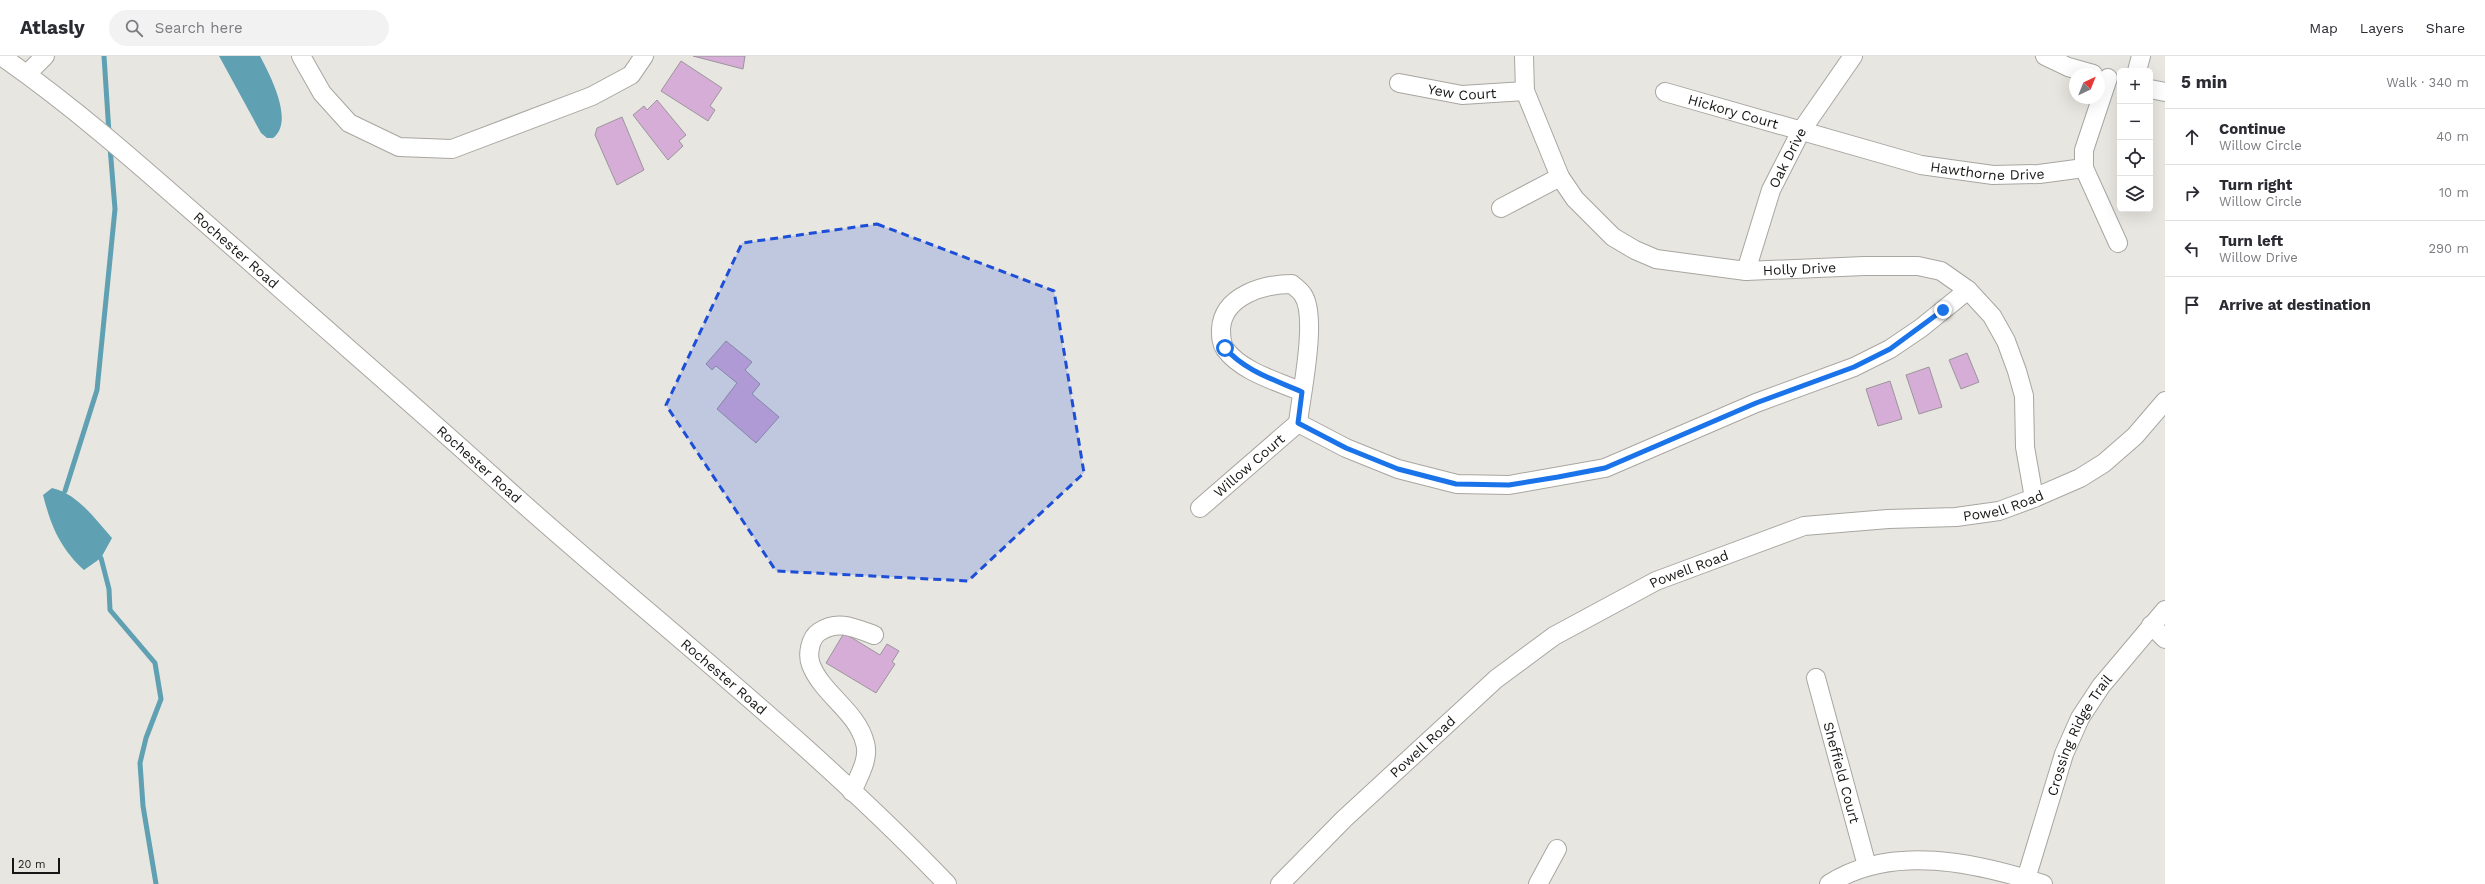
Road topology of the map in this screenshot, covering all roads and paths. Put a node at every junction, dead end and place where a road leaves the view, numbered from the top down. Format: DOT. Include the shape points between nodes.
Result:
graph roads {
  1 [pos="45,56"];
  2 [pos="301,56"];
  3 [pos="644,56"];
  4 [pos="1524,56"];
  5 [pos="1853,56"];
  6 [pos="2044,56"];
  7 [pos="2142,56"];
  8 [pos="8,58"];
  9 [pos="2075,68"];
  10 [pos="2138,68"];
  11 [pos="27,74"];
  12 [pos="1399,83"];
  13 [pos="2153,90"];
  14 [pos="1525,91"];
  15 [pos="1665,92"];
  16 [pos="2165,92"];
  17 [pos="2097,104"];
  18 [pos="1801,131"];
  19 [pos="2084,168"];
  20 [pos="1560,177"];
  21 [pos="1501,208"];
  22 [pos="2118,243"];
  23 [pos="1746,271"];
  24 [pos="1968,290"];
  25 [pos="1302,392"];
  26 [pos="2165,401"];
  27 [pos="1298,423"];
  28 [pos="2034,498"];
  29 [pos="1200,508"];
  30 [pos="2165,610"];
  31 [pos="2151,625"];
  32 [pos="874,635"];
  33 [pos="2165,639"];
  34 [pos="1816,678"];
  35 [pos="852,792"];
  36 [pos="1557,849"];
  37 [pos="1867,866"];
  38 [pos="2026,879"];
  39 [pos="947,884"];
  40 [pos="1280,884"];
  41 [pos="1538,884"];
  42 [pos="1829,884"];
  43 [pos="2043,884"];
  1 -- 11 [label="street"];
  2 -- 3 [label="street" via="322,94 350,123 399,147 452,149 592,96 631,75"];
  4 -- 14 [label="street, Holly Drive"];
  5 -- 18 [label="street, Oak Drive"];
  6 -- 9 [label="street"];
  7 -- 10 [label="street"];
  8 -- 11 [label="street, Rochester Road"];
  11 -- 35 [label="street, Rochester Road" via="145,170 525,505 703,657"];
  12 -- 14 [label="street, Yew Court" via="1462,95"];
  13 -- 16 [label="street"];
  14 -- 20 [label="street, Holly Drive"];
  15 -- 18 [label="street, Hickory Court"];
  17 -- 19 [label="street" via="2084,150"];
  18 -- 19 [label="street, Hawthorne Drive" via="1921,165 1993,175 2038,174"];
  18 -- 23 [label="street, Oak Drive" via="1772,190"];
  19 -- 22 [label="street"];
  20 -- 21 [label="street"];
  20 -- 23 [label="street, Holly Drive" via="1576,199 1614,237 1635,250 1656,259"];
  23 -- 24 [label="street, Holly Drive" via="1918,266 1941,270"];
  24 -- 27 [label="street" via="1890,349 1854,367 1756,403 1605,468 1509,485 1456,484 1398,469 1346,448"];
  24 -- 28 [label="street, Holly Drive" via="1992,316 2006,341 2017,371 2024,396 2025,447"];
  25 -- 25 [label="street" via="1309,329 1309,312 1304,295 1292,284 1258,288 1244,296 1224,317 1221,339 1235,360"];
  25 -- 27 [label="street"];
  26 -- 28 [label="street, Powell Road" via="2135,436 2104,463 2080,478"];
  27 -- 29 [label="street, Willow Court"];
  28 -- 40 [label="street, Powell Road" via="1999,511 1956,517 1888,518 1804,526 1656,581 1554,636 1496,679 1344,819"];
  30 -- 31 [label="street, Crossing Ridge Trail"];
  31 -- 33 [label="street"];
  31 -- 38 [label="street, Crossing Ridge Trail" via="2101,686 2080,718 2064,754"];
  32 -- 35 [label="street" via="845,624 828,626 815,635 810,651 811,665 860,728 866,744 865,762"];
  34 -- 37 [label="street, Sheffield Court"];
  35 -- 39 [label="street, Rochester Road"];
  36 -- 41 [label="street"];
  37 -- 38 [label="street" via="1907,861 1948,862"];
  37 -- 42 [label="street"];
  38 -- 43 [label="street"];
}
